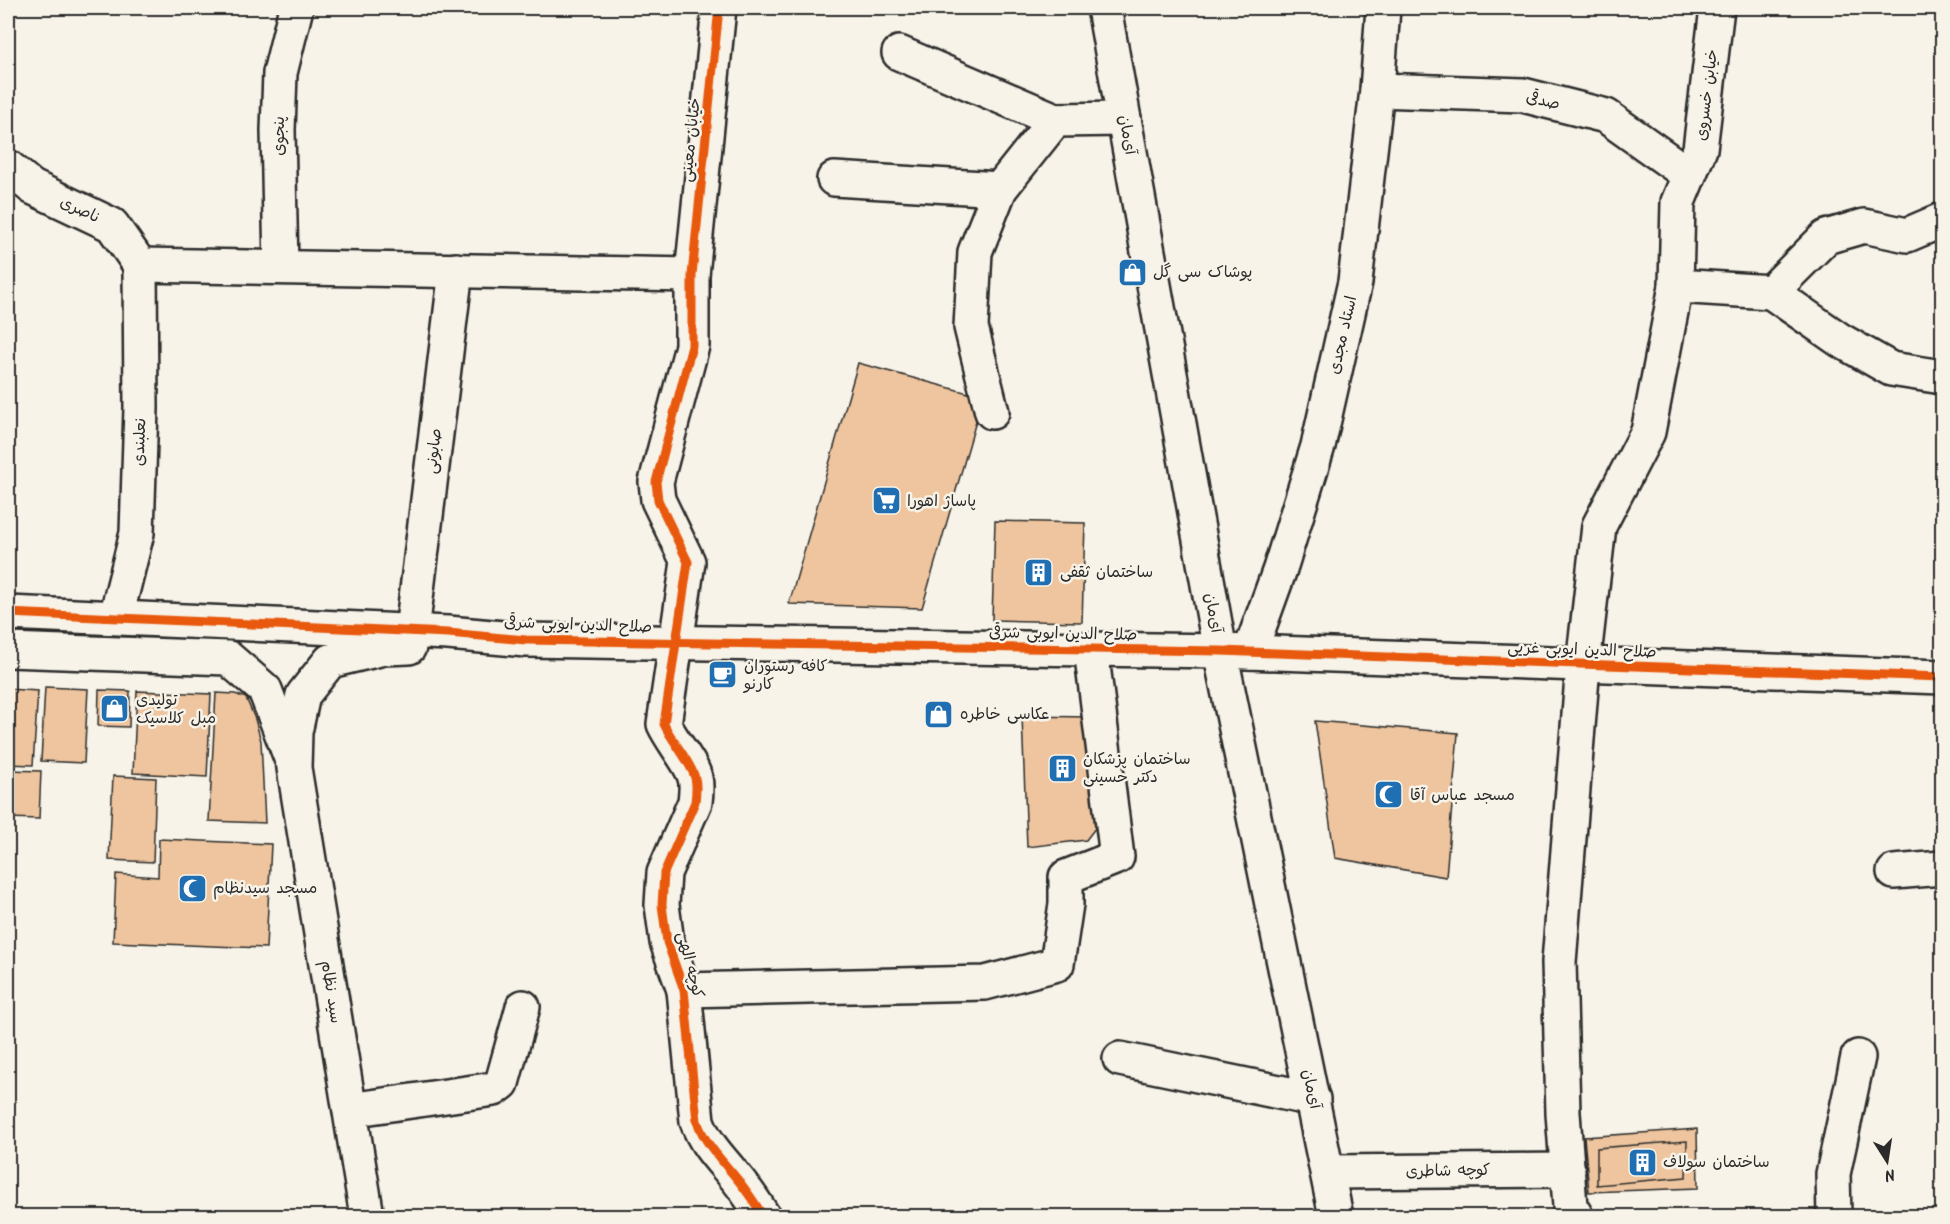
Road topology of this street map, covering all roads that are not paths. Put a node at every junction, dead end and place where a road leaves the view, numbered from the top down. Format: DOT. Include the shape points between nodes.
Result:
graph roads {
  1 [pos="297,8"];
  2 [pos="719,8"];
  3 [pos="1104,8"];
  4 [pos="1383,8"];
  5 [pos="1717,8"];
  6 [pos="899,53"];
  7 [pos="1377,90"];
  8 [pos="1124,119"];
  9 [pos="1055,120"];
  10 [pos="8,167"];
  11 [pos="1689,175"];
  12 [pos="834,179"];
  13 [pos="1000,189"];
  14 [pos="1942,220"];
  15 [pos="140,265"];
  16 [pos="281,266"];
  17 [pos="456,270"];
  18 [pos="692,275"];
  19 [pos="1676,286"];
  20 [pos="1771,291"];
  21 [pos="1942,377"];
  22 [pos="992,412"];
  23 [pos="8,613"];
  24 [pos="116,617"];
  25 [pos="412,631"];
  26 [pos="526,640"];
  27 [pos="677,643"];
  28 [pos="1092,649"];
  29 [pos="8,650"];
  30 [pos="1235,651"];
  31 [pos="1583,665"];
  32 [pos="1942,677"];
  33 [pos="294,768"];
  34 [pos="1942,868"];
  35 [pos="1894,872"];
  36 [pos="684,990"];
  37 [pos="523,1007"];
  38 [pos="1858,1057"];
  39 [pos="1120,1059"];
  40 [pos="1313,1099"];
  41 [pos="350,1110"];
  42 [pos="1568,1170"];
  43 [pos="1328,1172"];
  44 [pos="367,1216"];
  45 [pos="763,1216"];
  46 [pos="1336,1216"];
  47 [pos="1576,1216"];
  48 [pos="1834,1216"];
  1 -- 16 [label="street, پنجوی" via="280,73"];
  2 -- 18 [label="street, خیابان معینی"];
  3 -- 8 [label="street, آی‌مان"];
  4 -- 7 [label="street, استاد مجدی"];
  5 -- 11 [label="street, خیابن خسروی" via="1700,149"];
  6 -- 9 [label="street"];
  7 -- 11 [label="street, صدقی" via="1523,95 1606,116"];
  7 -- 30 [label="street, استاد مجدی" via="1355,282 1318,446 1280,569"];
  8 -- 9 [label="street"];
  8 -- 30 [label="street, آی‌مان"];
  9 -- 13 [label="street"];
  10 -- 15 [label="street, ناصری" via="32,187 112,225"];
  11 -- 19 [label="street, خیابن خسروی" via="1678,202"];
  12 -- 13 [label="street"];
  13 -- 22 [label="street" via="975,252 971,327"];
  14 -- 20 [label="street" via="1907,235 1864,226 1826,237"];
  15 -- 16 [label="street"];
  15 -- 24 [label="street, نعلبندی" via="137,533"];
  16 -- 17 [label="street"];
  17 -- 18 [label="street"];
  17 -- 25 [label="street, صابونی"];
  18 -- 27 [label="street, خیابان معینی" via="692,346 656,482 658,500 687,562"];
  19 -- 20 [label="street"];
  19 -- 31 [label="street, خیابن خسروی" via="1648,432 1599,526"];
  20 -- 21 [label="street" via="1840,340 1892,369"];
  23 -- 24 [label="street, صلاح الدین ایوبی شرقی"];
  24 -- 25 [label="street, صلاح الدین ایوبی شرقی"];
  25 -- 26 [label="street, صلاح الدین ایوبی شرقی"];
  26 -- 27 [label="street, صلاح الدین ایوبی شرقی"];
  26 -- 33 [label="street" via="384,648 330,662 303,695 295,732"];
  27 -- 28 [label="street, صلاح الدین ایوبی شرقی"];
  27 -- 36 [label="street, کوچه الهی" via="664,724 695,776 696,790 695,802 664,873 662,905 667,942"];
  28 -- 30 [label="street, صلاح الدین ایوبی شرقی"];
  28 -- 36 [label="street" via="1118,857 1066,877 1057,964 985,983"];
  29 -- 33 [label="street" via="228,658 265,690"];
  30 -- 31 [label="street, صلاح الدین ایوبی غریی"];
  30 -- 40 [label="street, آی‌مان"];
  31 -- 32 [label="street, صلاح الدین ایوبی غریی"];
  31 -- 42 [label="street, خیابن خسروی" via="1559,962"];
  33 -- 41 [label="street, سید نظام"];
  34 -- 35 [label="street"];
  36 -- 45 [label="street, کوچه الهی" via="697,1121 702,1136"];
  37 -- 41 [label="street" via="502,1083 494,1089"];
  38 -- 48 [label="street" via="1833,1174"];
  39 -- 40 [label="street"];
  40 -- 43 [label="street, آی‌مان"];
  41 -- 44 [label="street, سید نظام"];
  42 -- 43 [label="street, کوچه شاطری"];
  42 -- 47 [label="street, خیابن خسروی" via="1570,1206"];
  43 -- 46 [label="street, آی‌مان"];
}
